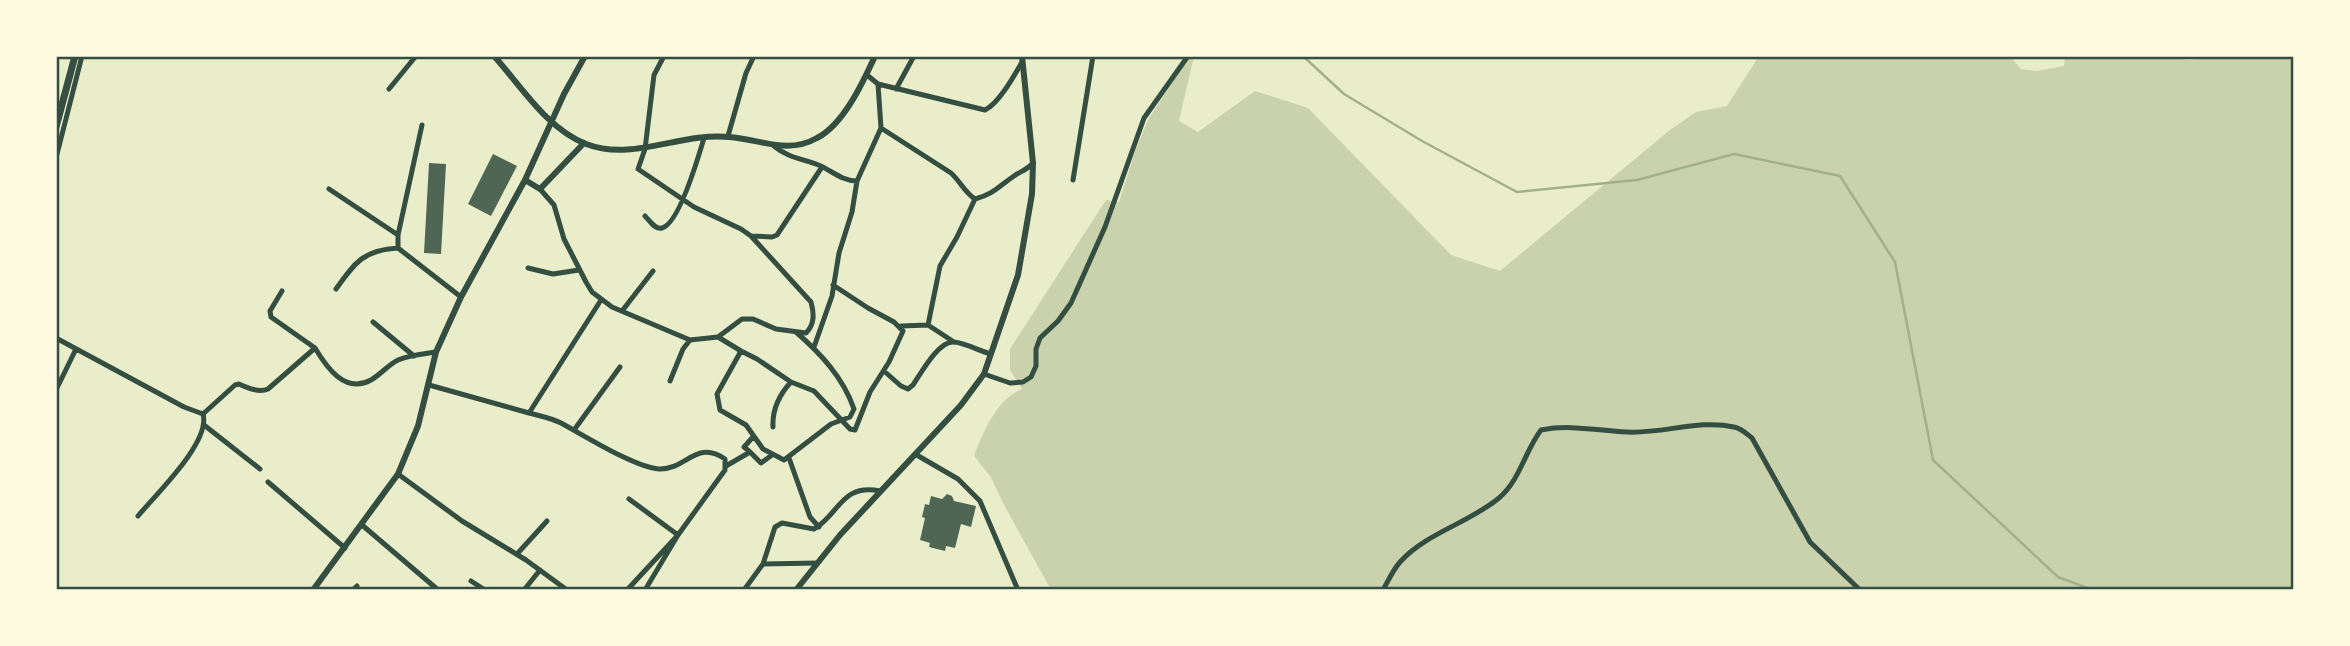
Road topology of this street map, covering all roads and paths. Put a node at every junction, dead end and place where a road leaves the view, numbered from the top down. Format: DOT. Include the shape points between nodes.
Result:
graph roads {
  1 [pos="75,56"];
  2 [pos="82,56"];
  3 [pos="416,56"];
  4 [pos="494,56"];
  5 [pos="585,56"];
  6 [pos="664,56"];
  7 [pos="754,56"];
  8 [pos="875,56"];
  9 [pos="914,56"];
  10 [pos="1093,56"];
  11 [pos="1188,56"];
  12 [pos="1022,59"];
  13 [pos="867,75"];
  14 [pos="878,84"];
  15 [pos="389,89"];
  16 [pos="896,89"];
  17 [pos="552,123"];
  18 [pos="422,125"];
  19 [pos="56,127"];
  20 [pos="881,128"];
  21 [pos="728,136"];
  22 [pos="704,138"];
  23 [pos="584,144"];
  24 [pos="774,146"];
  25 [pos="645,149"];
  26 [pos="56,158"];
  27 [pos="1033,163"];
  28 [pos="822,167"];
  29 [pos="526,180"];
  30 [pos="1073,180"];
  31 [pos="858,181"];
  32 [pos="329,189"];
  33 [pos="540,189"];
  34 [pos="683,198"];
  35 [pos="975,200"];
  36 [pos="645,216"];
  37 [pos="398,235"];
  38 [pos="751,236"];
  39 [pos="398,248"];
  40 [pos="528,268"];
  41 [pos="579,270"];
  42 [pos="653,271"];
  43 [pos="833,285"];
  44 [pos="336,289"];
  45 [pos="282,291"];
  46 [pos="461,297"];
  47 [pos="601,300"];
  48 [pos="811,302"];
  49 [pos="622,311"];
  50 [pos="826,311"];
  51 [pos="373,322"];
  52 [pos="928,325"];
  53 [pos="901,326"];
  54 [pos="793,330"];
  55 [pos="718,337"];
  56 [pos="56,338"];
  57 [pos="690,340"];
  58 [pos="954,342"];
  59 [pos="814,347"];
  60 [pos="76,348"];
  61 [pos="315,348"];
  62 [pos="741,351"];
  63 [pos="436,352"];
  64 [pos="991,354"];
  65 [pos="414,356"];
  66 [pos="620,367"];
  67 [pos="884,371"];
  68 [pos="984,374"];
  69 [pos="670,381"];
  70 [pos="791,382"];
  71 [pos="429,385"];
  72 [pos="56,390"];
  73 [pos="529,413"];
  74 [pos="203,414"];
  75 [pos="840,419"];
  76 [pos="204,425"];
  77 [pos="773,427"];
  78 [pos="574,430"];
  79 [pos="753,437"];
  80 [pos="750,452"];
  81 [pos="915,454"];
  82 [pos="772,455"];
  83 [pos="789,458"];
  84 [pos="726,466"];
  85 [pos="260,469"];
  86 [pos="398,474"];
  87 [pos="268,482"];
  88 [pos="880,491"];
  89 [pos="629,499"];
  90 [pos="138,516"];
  91 [pos="547,521"];
  92 [pos="362,525"];
  93 [pos="819,527"];
  94 [pos="678,535"];
  95 [pos="345,548"];
  96 [pos="517,554"];
  97 [pos="818,563"];
  98 [pos="763,564"];
  99 [pos="540,570"];
  100 [pos="471,581"];
  101 [pos="437,589"];
  102 [pos="313,590"];
  103 [pos="485,590"];
  104 [pos="524,590"];
  105 [pos="568,590"];
  106 [pos="626,590"];
  107 [pos="645,590"];
  108 [pos="744,590"];
  109 [pos="796,590"];
  110 [pos="1018,590"];
  111 [pos="1382,590"];
  112 [pos="1860,590"];
  1 -- 19 [label="main road"];
  2 -- 26 [label="street"];
  3 -- 15 [label="street"];
  4 -- 17 [label="street"];
  5 -- 17 [label="street"];
  6 -- 25 [label="street" via="654,75"];
  7 -- 21 [label="street"];
  8 -- 13 [label="street"];
  9 -- 16 [label="street"];
  10 -- 30 [label="street"];
  11 -- 68 [label="street" via="1144,118 1105,227 1071,303 1040,338 1031,377 1010,383"];
  12 -- 16 [label="street" via="1009,85 985,110"];
  12 -- 27 [label="street"];
  13 -- 14 [label="street"];
  13 -- 24 [label="street" via="840,117 820,137 798,145"];
  14 -- 16 [label="street"];
  14 -- 20 [label="street"];
  17 -- 23 [label="street"];
  17 -- 29 [label="street"];
  18 -- 37 [label="street"];
  20 -- 31 [label="street"];
  20 -- 35 [label="street" via="951,173"];
  21 -- 22 [label="street"];
  21 -- 24 [label="street"];
  22 -- 25 [label="street"];
  22 -- 34 [label="street"];
  23 -- 25 [label="street"];
  23 -- 33 [label="street"];
  24 -- 28 [label="street" via="785,155"];
  25 -- 34 [label="street" via="638,169"];
  27 -- 35 [label="street" via="991,195"];
  27 -- 64 [label="street" via="1018,275"];
  28 -- 31 [label="street"];
  28 -- 38 [label="street" via="777,235"];
  29 -- 33 [label="street"];
  29 -- 46 [label="street"];
  31 -- 43 [label="street"];
  32 -- 37 [label="street"];
  33 -- 41 [label="street" via="554,205"];
  34 -- 36 [label="street" via="666,227 656,228"];
  34 -- 38 [label="street"];
  35 -- 52 [label="street" via="940,265"];
  37 -- 39 [label="street"];
  38 -- 48 [label="street"];
  39 -- 44 [label="street" via="378,249 362,257"];
  39 -- 46 [label="street"];
  40 -- 41 [label="street" via="552,274"];
  41 -- 47 [label="street"];
  42 -- 49 [label="street"];
  43 -- 50 [label="street"];
  43 -- 53 [label="street"];
  45 -- 61 [label="street" via="271,317"];
  46 -- 63 [label="street"];
  47 -- 49 [label="street"];
  47 -- 73 [label="street"];
  48 -- 50 [label="street"];
  48 -- 54 [label="street" via="810,329 806,333"];
  49 -- 57 [label="street"];
  50 -- 59 [label="street"];
  51 -- 65 [label="street"];
  52 -- 53 [label="street"];
  52 -- 58 [label="street"];
  53 -- 67 [label="street" via="901,340"];
  54 -- 55 [label="street" via="742,319"];
  54 -- 59 [label="street"];
  55 -- 57 [label="street"];
  55 -- 62 [label="street"];
  56 -- 60 [label="street"];
  57 -- 69 [label="street"];
  58 -- 64 [label="street"];
  58 -- 67 [label="street" via="938,349 908,389"];
  59 -- 75 [label="street" via="851,400 853,415"];
  60 -- 72 [label="street"];
  60 -- 74 [label="street"];
  61 -- 65 [label="street" via="346,384 368,382 396,361"];
  61 -- 74 [label="street" via="268,389 235,385"];
  62 -- 70 [label="street"];
  62 -- 79 [label="street" via="716,394 720,410 746,425"];
  63 -- 65 [label="street"];
  63 -- 71 [label="street"];
  64 -- 68 [label="street"];
  66 -- 78 [label="street"];
  67 -- 75 [label="street" via="855,430"];
  68 -- 81 [label="street"];
  70 -- 75 [label="street" via="814,391"];
  70 -- 77 [label="street" via="772,414"];
  71 -- 73 [label="street"];
  71 -- 86 [label="street"];
  73 -- 78 [label="street"];
  74 -- 76 [label="street"];
  75 -- 83 [label="street"];
  76 -- 85 [label="street"];
  76 -- 90 [label="street" via="183,463"];
  78 -- 84 [label="street" via="648,466 671,467 699,452 718,454"];
  79 -- 80 [label="street" via="744,447"];
  79 -- 82 [label="street"];
  80 -- 82 [label="street" via="761,463"];
  80 -- 84 [label="street"];
  81 -- 88 [label="street"];
  81 -- 110 [label="street" via="958,479 980,501"];
  82 -- 83 [label="street"];
  83 -- 93 [label="street" via="810,517"];
  84 -- 94 [label="street"];
  86 -- 92 [label="street"];
  86 -- 96 [label="street"];
  87 -- 95 [label="street"];
  88 -- 93 [label="street" via="847,496"];
  88 -- 97 [label="street"];
  89 -- 94 [label="street"];
  91 -- 96 [label="street"];
  92 -- 95 [label="street"];
  92 -- 101 [label="street"];
  93 -- 98 [label="street" via="782,523 775,527"];
  94 -- 106 [label="street"];
  94 -- 107 [label="street"];
  95 -- 102 [label="street"];
  96 -- 99 [label="street"];
  97 -- 98 [label="street"];
  97 -- 109 [label="street"];
  98 -- 108 [label="street"];
  99 -- 104 [label="street"];
  99 -- 105 [label="street"];
  100 -- 103 [label="street"];
  111 -- 112 [label="street" via="1399,563 1417,548 1501,497 1541,429 1568,426 1627,432 1738,427 1752,438 1810,542"];
}
